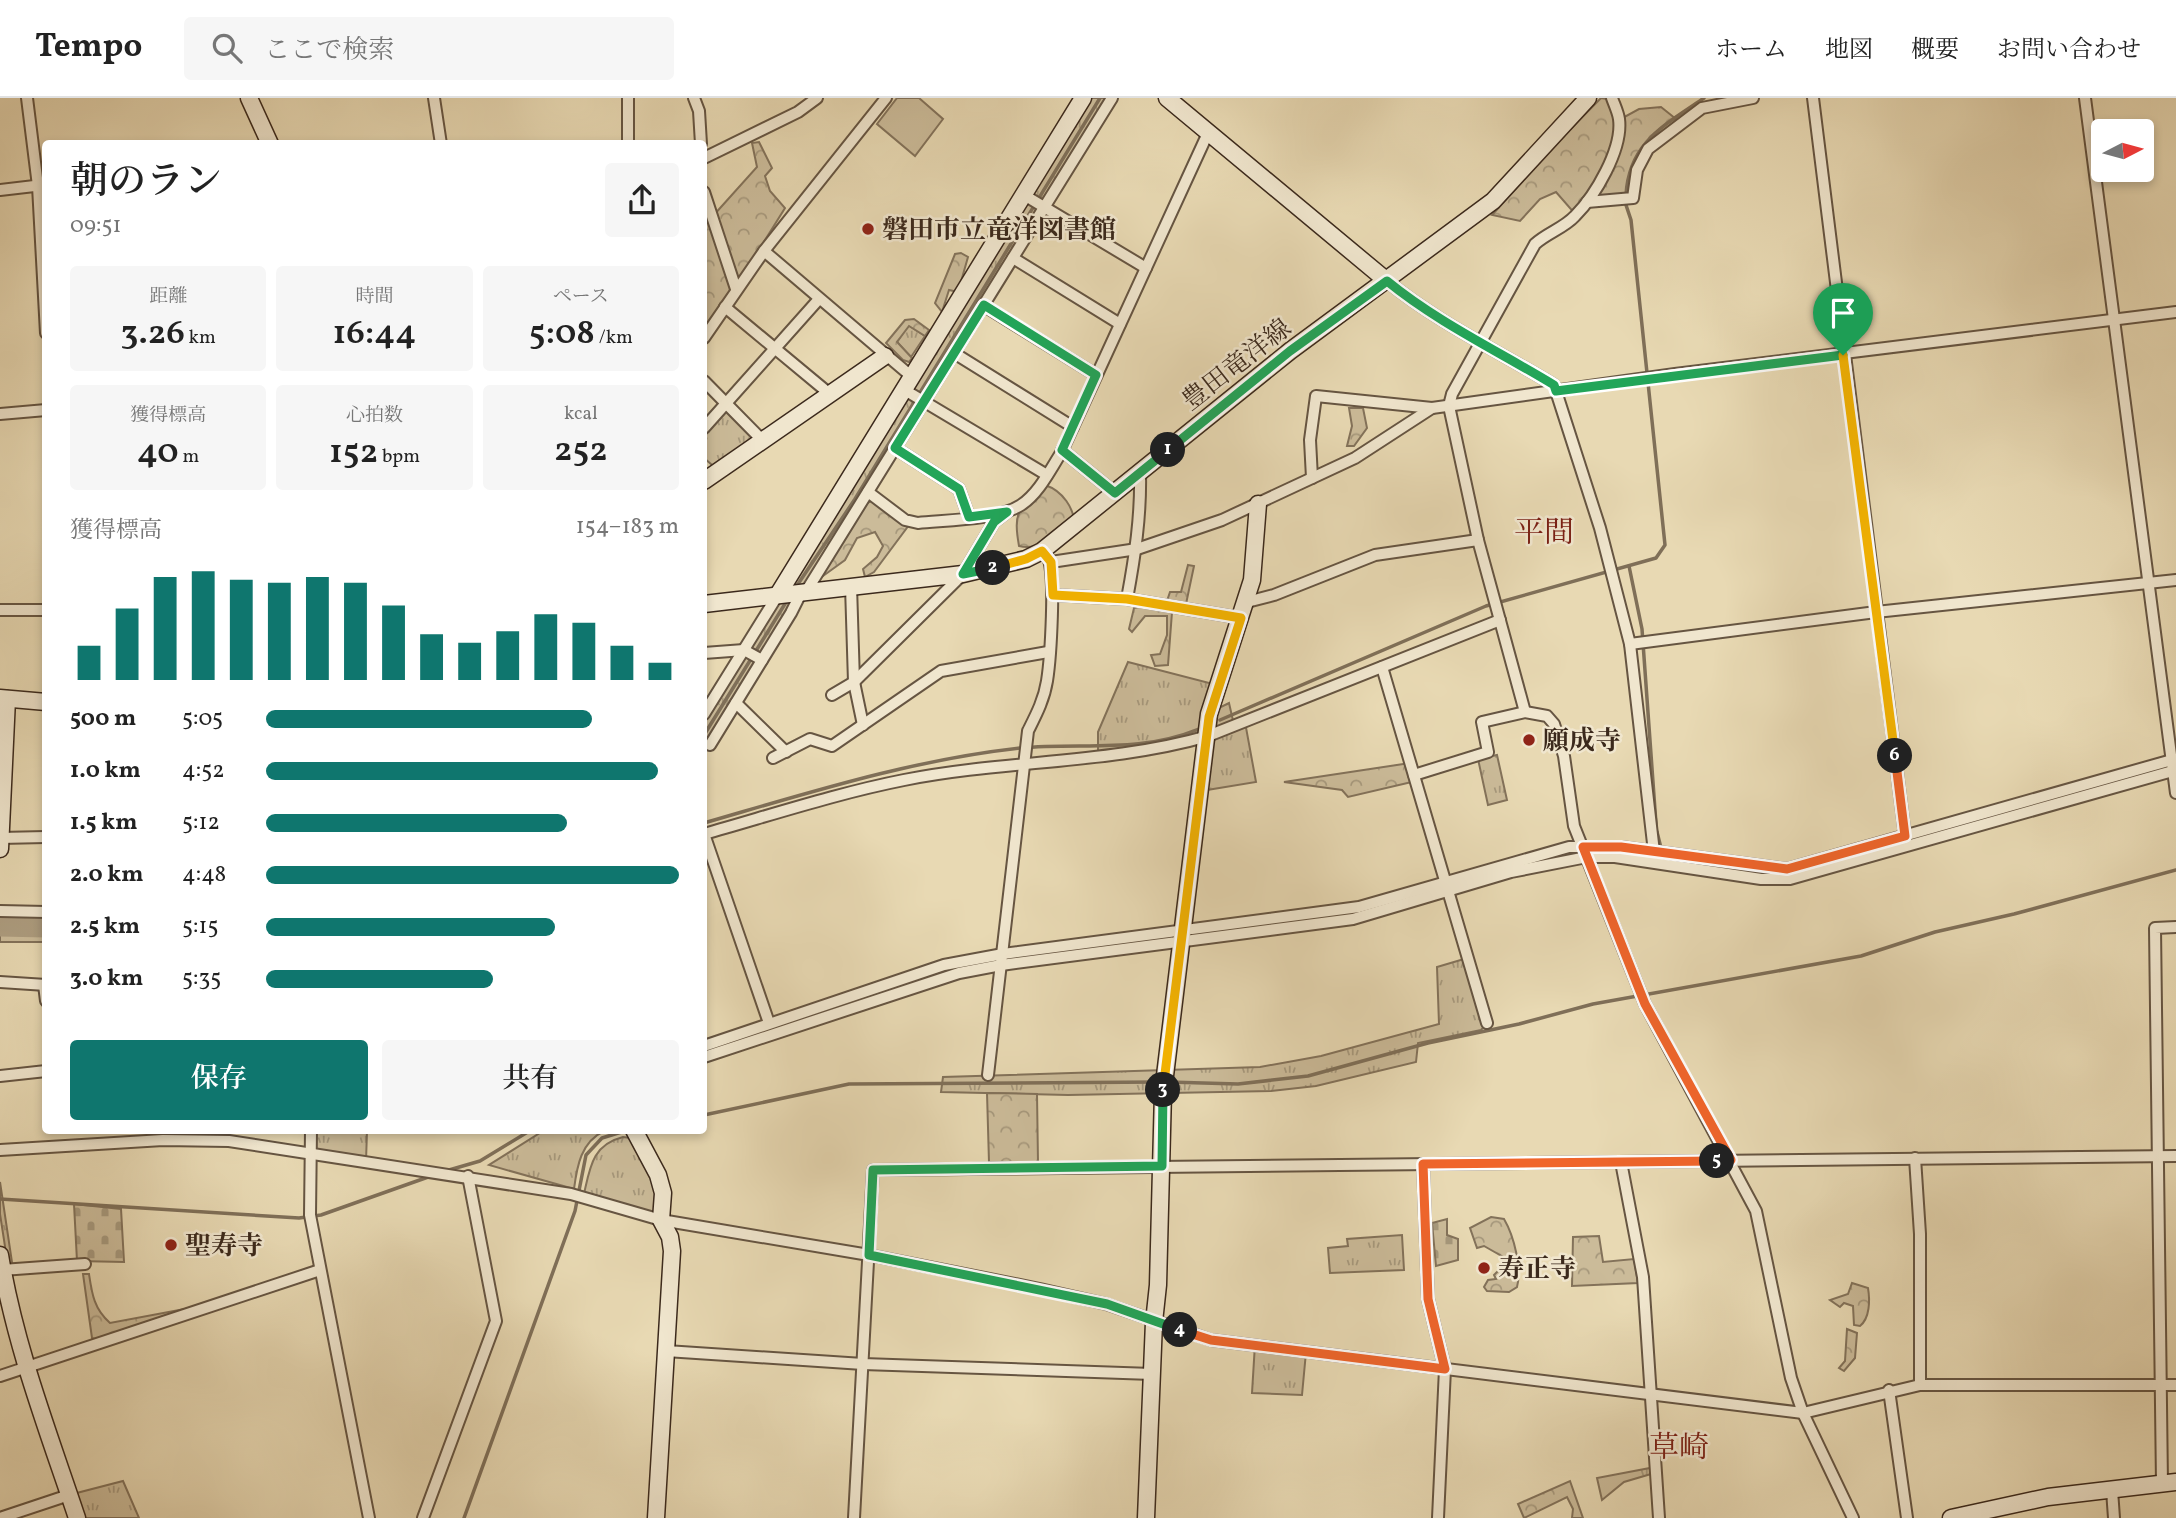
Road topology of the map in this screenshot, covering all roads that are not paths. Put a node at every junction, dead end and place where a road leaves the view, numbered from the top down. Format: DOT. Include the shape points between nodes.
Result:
graph roads {
  1 [pos="27,98"];
  2 [pos="249,98"];
  3 [pos="434,98"];
  4 [pos="628,98"];
  5 [pos="694,98"];
  6 [pos="817,98"];
  7 [pos="886,98"];
  8 [pos="1083,98"];
  9 [pos="1112,98"];
  10 [pos="1167,98"];
  11 [pos="1588,98"];
  12 [pos="1612,98"];
  13 [pos="1753,98"];
  14 [pos="1812,98"];
  15 [pos="2085,98"];
  16 [pos="1208,133"];
  17 [pos="268,140"];
  18 [pos="440,140"];
  19 [pos="628,140"];
  20 [pos="701,140"];
  21 [pos="707,157"];
  22 [pos="42,185"];
  23 [pos="0,190"];
  24 [pos="1024,195"];
  25 [pos="707,201"];
  26 [pos="1587,202"];
  27 [pos="1044,208"];
  28 [pos="764,251"];
  29 [pos="1013,258"];
  30 [pos="1146,268"];
  31 [pos="1387,281"];
  32 [pos="737,289"];
  33 [pos="819,299"];
  34 [pos="984,305"];
  35 [pos="725,307"];
  36 [pos="2176,312"];
  37 [pos="2114,320"];
  38 [pos="1120,324"];
  39 [pos="707,334"];
  40 [pos="1483,341"];
  41 [pos="775,349"];
  42 [pos="954,353"];
  43 [pos="1843,355"];
  44 [pos="885,356"];
  45 [pos="1096,375"];
  46 [pos="907,382"];
  47 [pos="707,384"];
  48 [pos="1556,391"];
  49 [pos="831,395"];
  50 [pos="924,402"];
  51 [pos="726,404"];
  52 [pos="1450,407"];
  53 [pos="1432,408"];
  54 [pos="42,410"];
  55 [pos="0,414"];
  56 [pos="707,425"];
  57 [pos="1073,426"];
  58 [pos="764,442"];
  59 [pos="895,448"];
  60 [pos="1062,450"];
  61 [pos="1140,473"];
  62 [pos="1047,475"];
  63 [pos="1312,478"];
  64 [pos="707,479"];
  65 [pos="868,492"];
  66 [pos="1115,493"];
  67 [pos="1258,504"];
  68 [pos="1007,512"];
  69 [pos="969,517"];
  70 [pos="1478,540"];
  71 [pos="1137,549"];
  72 [pos="1046,556"];
  73 [pos="963,574"];
  74 [pos="2176,580"];
  75 [pos="2148,583"];
  76 [pos="851,586"];
  77 [pos="804,590"];
  78 [pos="779,593"];
  79 [pos="1053,595"];
  80 [pos="1127,599"];
  81 [pos="1247,602"];
  82 [pos="707,604"];
  83 [pos="0,610"];
  84 [pos="42,610"];
  85 [pos="1876,612"];
  86 [pos="1241,618"];
  87 [pos="1500,620"];
  88 [pos="1630,644"];
  89 [pos="744,650"];
  90 [pos="1048,652"];
  91 [pos="707,653"];
  92 [pos="762,660"];
  93 [pos="1382,667"];
  94 [pos="854,682"];
  95 [pos="832,695"];
  96 [pos="4,699"];
  97 [pos="42,702"];
  98 [pos="736,703"];
  99 [pos="707,709"];
  100 [pos="1525,712"];
  101 [pos="863,725"];
  102 [pos="1208,736"];
  103 [pos="710,745"];
  104 [pos="786,752"];
  105 [pos="773,758"];
  106 [pos="1024,762"];
  107 [pos="2174,767"];
  108 [pos="1414,775"];
  109 [pos="2176,793"];
  110 [pos="707,833"];
  111 [pos="1905,836"];
  112 [pos="42,837"];
  113 [pos="1,842"];
  114 [pos="707,843"];
  115 [pos="1585,852"];
  116 [pos="1654,852"];
  117 [pos="1445,880"];
  118 [pos="1449,892"];
  119 [pos="0,911"];
  120 [pos="42,912"];
  121 [pos="2176,928"];
  122 [pos="1183,936"];
  123 [pos="1002,959"];
  124 [pos="0,982"];
  125 [pos="42,985"];
  126 [pos="769,1023"];
  127 [pos="1487,1023"];
  128 [pos="707,1044"];
  129 [pos="707,1056"];
  130 [pos="42,1071"];
  131 [pos="988,1075"];
  132 [pos="0,1076"];
  133 [pos="119,1134"];
  134 [pos="311,1134"];
  135 [pos="636,1134"];
  136 [pos="163,1135"];
  137 [pos="120,1143"];
  138 [pos="0,1150"];
  139 [pos="311,1153"];
  140 [pos="2157,1156"];
  141 [pos="2176,1156"];
  142 [pos="1915,1158"];
  143 [pos="1731,1160"];
  144 [pos="1621,1162"];
  145 [pos="1423,1164"];
  146 [pos="1162,1166"];
  147 [pos="467,1176"];
  148 [pos="661,1220"];
  149 [pos="869,1255"];
  150 [pos="1,1263"];
  151 [pos="85,1264"];
  152 [pos="320,1270"];
  153 [pos="1154,1322"];
  154 [pos="666,1351"];
  155 [pos="863,1364"];
  156 [pos="26,1367"];
  157 [pos="1445,1369"];
  158 [pos="1152,1374"];
  159 [pos="0,1376"];
  160 [pos="1920,1385"];
  161 [pos="2159,1385"];
  162 [pos="2176,1385"];
  163 [pos="1889,1390"];
  164 [pos="1650,1395"];
  165 [pos="1803,1413"];
  166 [pos="2169,1483"];
  167 [pos="2112,1490"];
  168 [pos="69,1495"];
  169 [pos="2017,1510"];
  170 [pos="1,1518"];
  171 [pos="77,1518"];
  172 [pos="369,1518"];
  173 [pos="423,1518"];
  174 [pos="656,1518"];
  175 [pos="854,1518"];
  176 [pos="1146,1518"];
  177 [pos="1438,1518"];
  178 [pos="1659,1518"];
  179 [pos="1853,1518"];
  180 [pos="1907,1518"];
  181 [pos="1951,1518"];
  182 [pos="2114,1518"];
  1 -- 22 [label="street"];
  2 -- 17 [label="street"];
  3 -- 18 [label="street"];
  4 -- 19 [label="street"];
  5 -- 20 [label="street"];
  6 -- 21 [label="street"];
  7 -- 28 [label="street"];
  8 -- 24 [label="street"];
  9 -- 27 [label="street"];
  10 -- 16 [label="street"];
  11 -- 31 [label="street, 豊田竜洋線" via="1493,201"];
  12 -- 26 [label="street" via="1619,129 1599,186"];
  13 -- 26 [label="street" via="1702,108 1648,149 1633,198"];
  14 -- 43 [label="street"];
  15 -- 37 [label="street"];
  16 -- 30 [label="street"];
  16 -- 31 [label="street"];
  22 -- 23 [label="street"];
  24 -- 27 [label="street"];
  24 -- 46 [label="street"];
  25 -- 32 [label="street"];
  26 -- 40 [label="street" via="1566,224 1535,244"];
  27 -- 29 [label="street"];
  27 -- 30 [label="street"];
  28 -- 32 [label="street"];
  28 -- 33 [label="street"];
  29 -- 34 [label="street"];
  29 -- 38 [label="street"];
  30 -- 38 [label="street"];
  31 -- 40 [label="street" via="1419,307"];
  31 -- 61 [label="street, 豊田竜洋線" via="1290,351"];
  32 -- 35 [label="street"];
  33 -- 41 [label="street"];
  33 -- 44 [label="street"];
  34 -- 42 [label="street"];
  34 -- 45 [label="street"];
  35 -- 39 [label="street"];
  35 -- 41 [label="street"];
  36 -- 37 [label="street"];
  37 -- 43 [label="street"];
  37 -- 75 [label="street"];
  38 -- 45 [label="street"];
  40 -- 48 [label="street" via="1554,385"];
  40 -- 52 [label="street" via="1452,394"];
  41 -- 49 [label="street"];
  41 -- 51 [label="street"];
  42 -- 50 [label="street"];
  42 -- 57 [label="street"];
  43 -- 48 [label="street"];
  43 -- 85 [label="street"];
  44 -- 46 [label="street"];
  44 -- 49 [label="street"];
  45 -- 57 [label="street"];
  46 -- 50 [label="street"];
  46 -- 78 [label="street"];
  47 -- 51 [label="street"];
  48 -- 52 [label="street"];
  48 -- 88 [label="street" via="1600,528"];
  49 -- 58 [label="street"];
  50 -- 59 [label="street"];
  50 -- 62 [label="street"];
  51 -- 56 [label="street"];
  51 -- 58 [label="street"];
  52 -- 53 [label="street"];
  52 -- 70 [label="street"];
  53 -- 63 [label="street" via="1355,458"];
  53 -- 63 [label="street" via="1316,396 1310,440"];
  54 -- 55 [label="street"];
  57 -- 60 [label="street"];
  58 -- 64 [label="street"];
  59 -- 65 [label="street"];
  59 -- 69 [label="street" via="959,489"];
  60 -- 62 [label="street"];
  60 -- 66 [label="street"];
  61 -- 66 [label="street, 豊田竜洋線"];
  61 -- 71 [label="street"];
  62 -- 68 [label="street" via="1023,504"];
  63 -- 67 [label="street"];
  65 -- 69 [label="street" via="905,520 918,523"];
  65 -- 77 [label="street"];
  66 -- 72 [label="street, 豊田竜洋線"];
  67 -- 71 [label="street" via="1175,539"];
  67 -- 81 [label="street"];
  68 -- 69 [label="street"];
  68 -- 73 [label="street" via="994,522"];
  70 -- 81 [label="street" via="1375,555"];
  70 -- 87 [label="street"];
  71 -- 72 [label="street"];
  71 -- 80 [label="street"];
  72 -- 73 [label="street, 豊田竜洋線"];
  72 -- 79 [label="street"];
  73 -- 76 [label="street, 豊田竜洋線"];
  73 -- 94 [label="street"];
  74 -- 75 [label="street"];
  75 -- 85 [label="street"];
  75 -- 107 [label="street"];
  76 -- 77 [label="street, 豊田竜洋線"];
  76 -- 94 [label="street"];
  77 -- 78 [label="street, 豊田竜洋線"];
  77 -- 92 [label="street"];
  78 -- 82 [label="street, 豊田竜洋線"];
  78 -- 89 [label="street"];
  79 -- 80 [label="street"];
  79 -- 90 [label="street"];
  80 -- 86 [label="street"];
  81 -- 86 [label="street"];
  83 -- 84 [label="street"];
  85 -- 88 [label="street"];
  85 -- 111 [label="street"];
  86 -- 102 [label="street" via="1209,714"];
  87 -- 93 [label="street"];
  87 -- 100 [label="street"];
  88 -- 116 [label="street"];
  89 -- 91 [label="street"];
  89 -- 92 [label="street"];
  89 -- 99 [label="street"];
  90 -- 101 [label="street" via="941,671"];
  90 -- 106 [label="street" via="1047,680 1041,707 1028,732"];
  92 -- 98 [label="street"];
  93 -- 102 [label="street"];
  93 -- 108 [label="street"];
  94 -- 95 [label="street"];
  94 -- 101 [label="street"];
  96 -- 97 [label="street"];
  96 -- 113 [label="street"];
  98 -- 103 [label="street"];
  98 -- 104 [label="street"];
  100 -- 108 [label="street" via="1482,722 1488,752"];
  100 -- 115 [label="street" via="1547,716 1554,724 1564,756 1570,808"];
  101 -- 104 [label="street" via="832,746 810,739"];
  102 -- 106 [label="street" via="1153,751"];
  102 -- 122 [label="street"];
  104 -- 105 [label="street"];
  106 -- 110 [label="street" via="902,780"];
  106 -- 123 [label="street"];
  107 -- 109 [label="street"];
  107 -- 111 [label="street"];
  107 -- 115 [label="street" via="1790,880"];
  108 -- 117 [label="street"];
  111 -- 116 [label="street" via="1787,869"];
  112 -- 113 [label="street"];
  114 -- 126 [label="street"];
  115 -- 116 [label="street"];
  115 -- 117 [label="street" via="1541,853"];
  115 -- 118 [label="street"];
  115 -- 143 [label="street" via="1645,1004"];
  117 -- 118 [label="street"];
  117 -- 122 [label="street" via="1359,907"];
  118 -- 122 [label="street" via="1353,919"];
  118 -- 127 [label="street"];
  119 -- 120 [label="street"];
  121 -- 140 [label="street" via="2155,928"];
  122 -- 123 [label="street"];
  122 -- 146 [label="street" via="1163,1092"];
  123 -- 126 [label="street" via="944,965"];
  123 -- 129 [label="street"];
  123 -- 131 [label="street"];
  124 -- 125 [label="street"];
  126 -- 128 [label="street"];
  130 -- 132 [label="street"];
  133 -- 137 [label="street"];
  134 -- 139 [label="street"];
  135 -- 148 [label="street" via="658,1175 663,1193"];
  136 -- 137 [label="street"];
  136 -- 139 [label="street"];
  137 -- 138 [label="street"];
  139 -- 147 [label="street"];
  139 -- 152 [label="street" via="310,1215"];
  140 -- 141 [label="street"];
  140 -- 142 [label="street"];
  140 -- 161 [label="street"];
  142 -- 143 [label="street"];
  142 -- 160 [label="street"];
  143 -- 144 [label="street"];
  143 -- 165 [label="street" via="1758,1218 1791,1378"];
  144 -- 145 [label="street"];
  144 -- 164 [label="street" via="1643,1277"];
  145 -- 146 [label="street"];
  145 -- 157 [label="street" via="1428,1299"];
  146 -- 149 [label="street" via="873,1170"];
  146 -- 153 [label="street"];
  147 -- 148 [label="street" via="571,1194"];
  147 -- 173 [label="street" via="496,1321"];
  148 -- 149 [label="street"];
  148 -- 154 [label="street" via="672,1251"];
  149 -- 153 [label="street" via="1076,1296"];
  149 -- 155 [label="street"];
  150 -- 151 [label="street"];
  150 -- 156 [label="street"];
  152 -- 156 [label="street"];
  152 -- 172 [label="street"];
  153 -- 157 [label="street" via="1211,1340"];
  153 -- 158 [label="street"];
  154 -- 155 [label="street"];
  154 -- 174 [label="street"];
  155 -- 158 [label="street"];
  155 -- 175 [label="street"];
  156 -- 159 [label="street"];
  156 -- 168 [label="street"];
  157 -- 164 [label="street"];
  157 -- 177 [label="street"];
  158 -- 176 [label="street"];
  160 -- 161 [label="street"];
  160 -- 163 [label="street"];
  161 -- 162 [label="street"];
  161 -- 166 [label="street"];
  163 -- 165 [label="street"];
  163 -- 180 [label="street"];
  164 -- 165 [label="street"];
  164 -- 178 [label="street"];
  165 -- 179 [label="street"];
  166 -- 167 [label="street"];
  167 -- 169 [label="street"];
  167 -- 182 [label="street"];
  168 -- 170 [label="street"];
  168 -- 171 [label="street"];
  169 -- 181 [label="street"];
}
